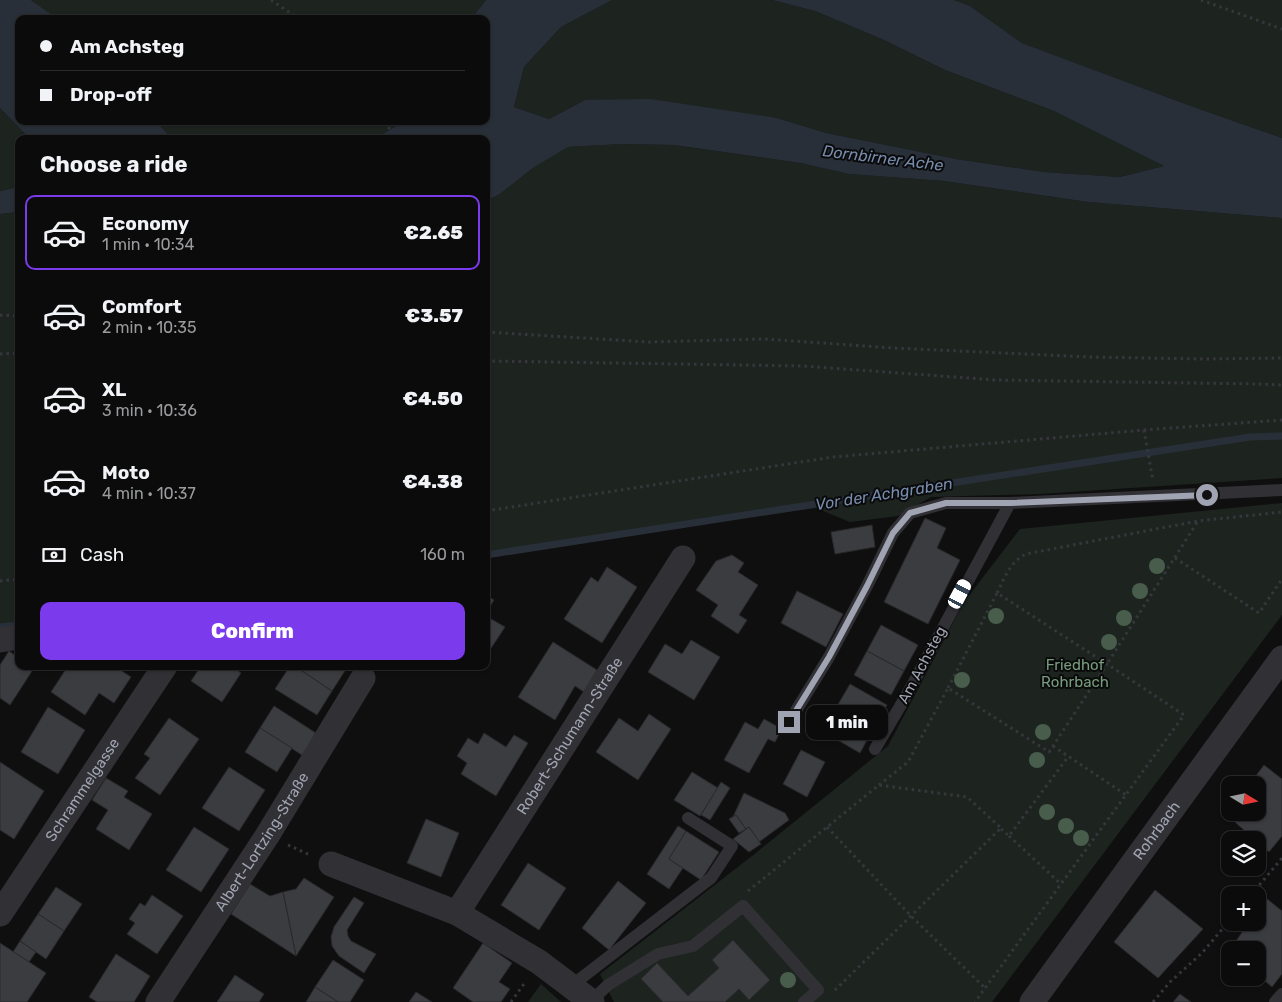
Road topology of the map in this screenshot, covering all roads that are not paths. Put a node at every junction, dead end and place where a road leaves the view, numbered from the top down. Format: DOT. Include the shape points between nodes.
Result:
graph roads {
  1 [pos="1282,490"];
  2 [pos="1010,503"];
  3 [pos="683,558"];
  4 [pos="15,638"];
  5 [pos="0,640"];
  6 [pos="1282,658"];
  7 [pos="162,670"];
  8 [pos="363,678"];
  9 [pos="789,722"];
  10 [pos="875,749"];
  11 [pos="688,818"];
  12 [pos="331,864"];
  13 [pos="457,913"];
  14 [pos="0,914"];
  15 [pos="571,986"];
  16 [pos="1282,994"];
  17 [pos="158,1002"];
  18 [pos="591,1002"];
  19 [pos="804,1002"];
  20 [pos="1032,1002"];
  21 [pos="1275,1002"];
  1 -- 2 [label="lane"];
  2 -- 9 [label="lane" via="946,503 910,513 893,533 829,657"];
  2 -- 10 [label="lane, Am Achsteg"];
  3 -- 13 [label="street, Robert-Schumann-Straße"];
  4 -- 5 [label="street"];
  6 -- 20 [label="street, Rohrbach"];
  7 -- 14 [label="street, Schrammelgasse"];
  8 -- 17 [label="street, Albert-Lortzing-Straße" via="267,836"];
  11 -- 15 [label="lane" via="732,846 711,878"];
  12 -- 13 [label="street"];
  13 -- 15 [label="street" via="539,962"];
  15 -- 18 [label="street"];
  16 -- 21 [label="lane"];
  18 -- 19 [label="lane" via="608,985 658,954 693,946 743,906 818,990"];
}
